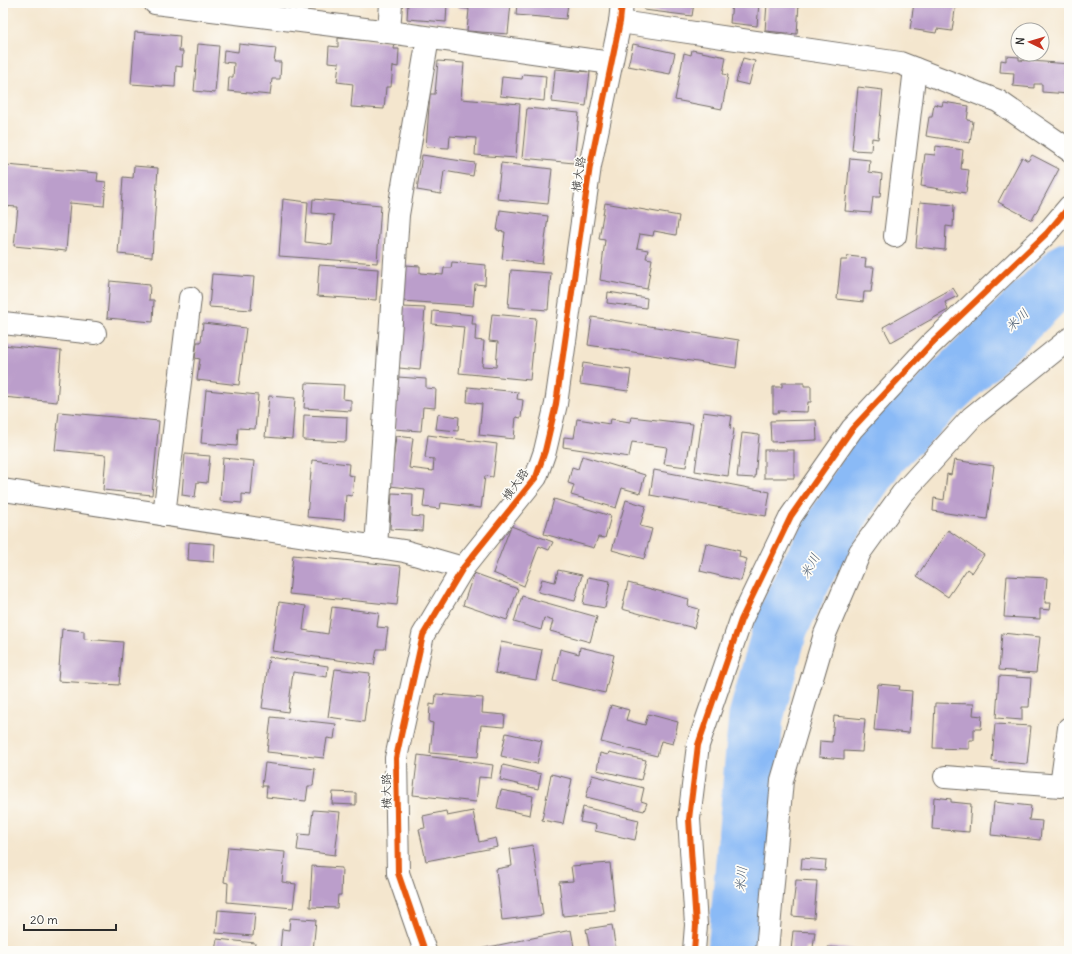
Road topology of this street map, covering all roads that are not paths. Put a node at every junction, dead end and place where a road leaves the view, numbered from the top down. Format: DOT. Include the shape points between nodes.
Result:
graph roads {
  1 [pos="156,3"];
  2 [pos="391,3"];
  3 [pos="621,12"];
  4 [pos="389,32"];
  5 [pos="428,38"];
  6 [pos="611,63"];
  7 [pos="915,69"];
  8 [pos="1069,150"];
  9 [pos="1069,207"];
  10 [pos="895,236"];
  11 [pos="190,298"];
  12 [pos="3,323"];
  13 [pos="96,333"];
  14 [pos="1069,339"];
  15 [pos="3,490"];
  16 [pos="164,515"];
  17 [pos="376,547"];
  18 [pos="463,568"];
  19 [pos="1069,728"];
  20 [pos="945,777"];
  21 [pos="425,951"];
  22 [pos="694,951"];
  23 [pos="767,951"];
  1 -- 4 [label="street"];
  2 -- 4 [label="street"];
  3 -- 6 [label="street, 横大路"];
  3 -- 7 [label="street" via="900,63"];
  4 -- 5 [label="street"];
  5 -- 6 [label="street"];
  5 -- 17 [label="street" via="398,215"];
  6 -- 18 [label="street, 横大路" via="590,166 556,404 545,451 536,477"];
  7 -- 8 [label="street" via="998,101"];
  7 -- 10 [label="street"];
  9 -- 22 [label="street" via="1047,233 930,345 852,429 791,516 741,620 698,745 689,819 696,925"];
  11 -- 16 [label="street"];
  12 -- 13 [label="street"];
  14 -- 23 [label="street" via="972,417 902,494 860,552 825,634 782,780"];
  15 -- 16 [label="street"];
  16 -- 17 [label="street"];
  17 -- 18 [label="street"];
  18 -- 21 [label="street, 横大路" via="423,635 396,758 398,873"];
  19 -- 20 [label="street" via="1061,786"];
}
